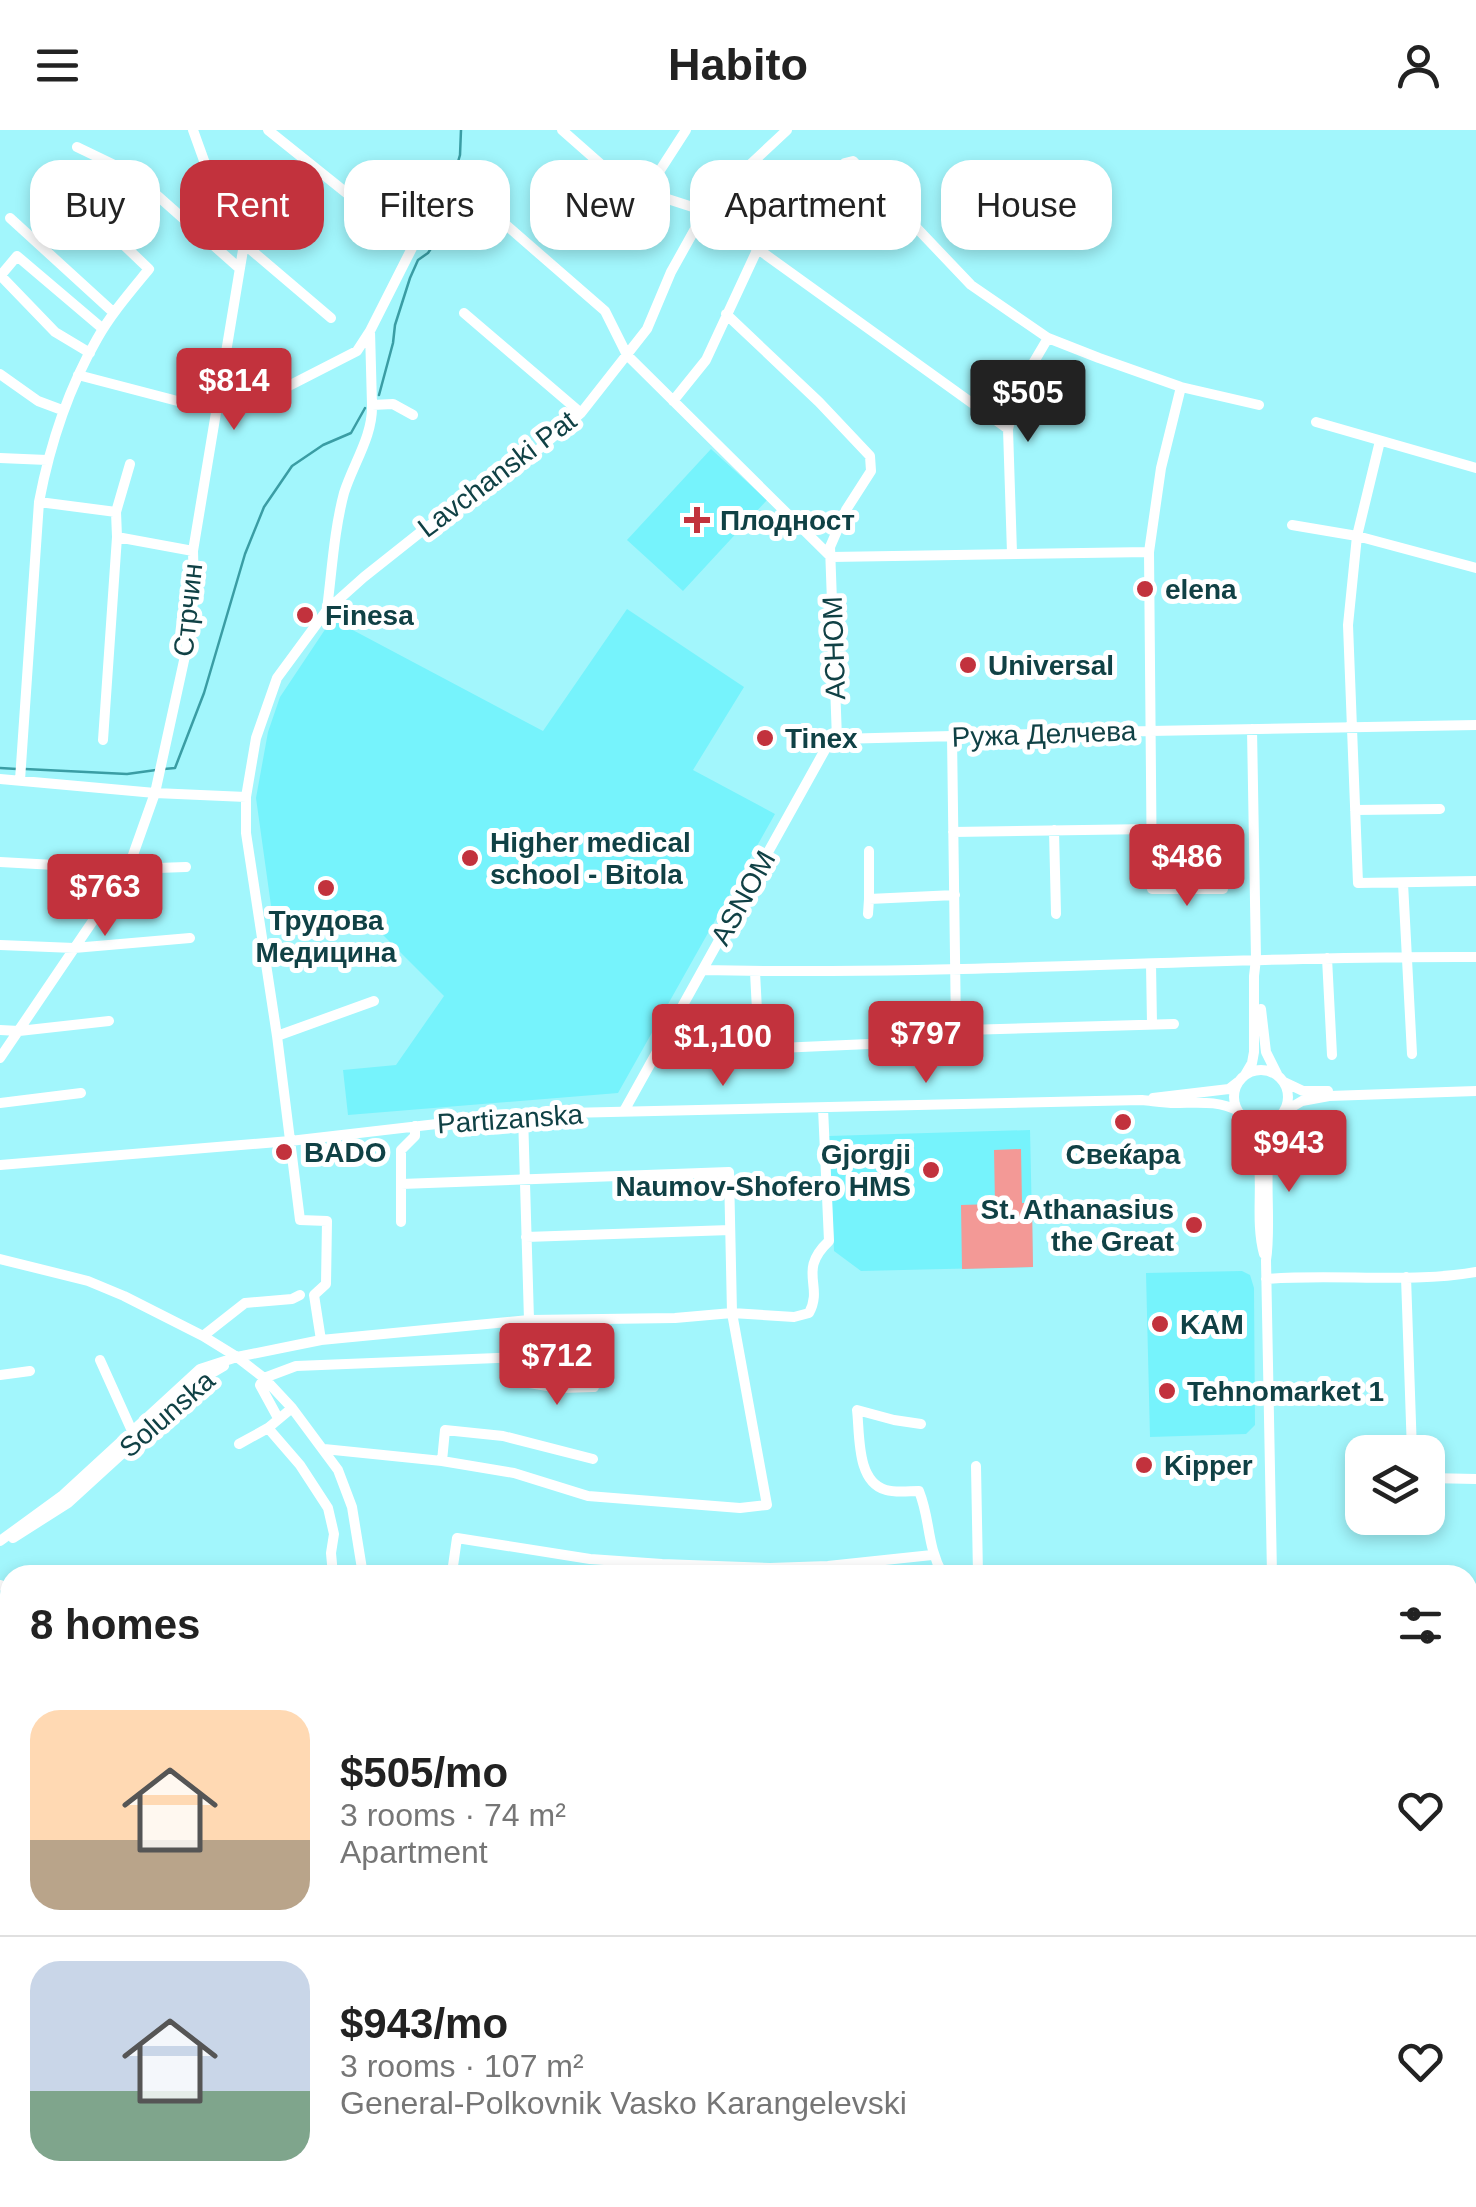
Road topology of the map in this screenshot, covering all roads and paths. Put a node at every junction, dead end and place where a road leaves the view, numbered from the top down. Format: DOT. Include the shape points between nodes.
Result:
graph roads {
  1 [pos="193,130"];
  2 [pos="268,130"];
  3 [pos="686,130"];
  4 [pos="787,130"];
  5 [pos="568,132"];
  6 [pos="77,147"];
  7 [pos="204,160"];
  8 [pos="597,160"];
  9 [pos="667,160"];
  10 [pos="755,160"];
  11 [pos="10,218"];
  12 [pos="510,228"];
  13 [pos="921,232"];
  14 [pos="690,239"];
  15 [pos="129,250"];
  16 [pos="243,250"];
  17 [pos="251,250"];
  18 [pos="757,250"];
  19 [pos="761,250"];
  20 [pos="239,268"];
  21 [pos="0,275"];
  22 [pos="114,313"];
  23 [pos="464,313"];
  24 [pos="726,314"];
  25 [pos="331,318"];
  26 [pos="103,330"];
  27 [pos="370,331"];
  28 [pos="1048,338"];
  29 [pos="90,353"];
  30 [pos="628,355"];
  31 [pos="0,374"];
  32 [pos="78,376"];
  33 [pos="1181,388"];
  34 [pos="673,401"];
  35 [pos="219,403"];
  36 [pos="372,405"];
  37 [pos="1259,405"];
  38 [pos="62,410"];
  39 [pos="581,413"];
  40 [pos="413,415"];
  41 [pos="1316,422"];
  42 [pos="1008,429"];
  43 [pos="1380,441"];
  44 [pos="0,458"];
  45 [pos="47,460"];
  46 [pos="130,464"];
  47 [pos="1476,468"];
  48 [pos="39,502"];
  49 [pos="116,512"];
  50 [pos="1292,525"];
  51 [pos="117,536"];
  52 [pos="1357,536"];
  53 [pos="193,551"];
  54 [pos="1149,552"];
  55 [pos="1012,553"];
  56 [pos="832,557"];
  57 [pos="1476,568"];
  58 [pos="327,610"];
  59 [pos="1476,725"];
  60 [pos="1351,728"];
  61 [pos="1252,729"];
  62 [pos="1150,730"];
  63 [pos="952,736"];
  64 [pos="837,739"];
  65 [pos="103,740"];
  66 [pos="0,779"];
  67 [pos="20,780"];
  68 [pos="155,793"];
  69 [pos="246,797"];
  70 [pos="1440,809"];
  71 [pos="1355,810"];
  72 [pos="1151,829"];
  73 [pos="1054,830"];
  74 [pos="954,832"];
  75 [pos="869,851"];
  76 [pos="0,862"];
  77 [pos="186,867"];
  78 [pos="128,869"];
  79 [pos="1476,881"];
  80 [pos="1403,882"];
  81 [pos="1223,889"];
  82 [pos="954,895"];
  83 [pos="869,899"];
  84 [pos="868,914"];
  85 [pos="1056,914"];
  86 [pos="190,938"];
  87 [pos="0,945"];
  88 [pos="74,948"];
  89 [pos="1406,957"];
  90 [pos="1476,957"];
  91 [pos="1328,958"];
  92 [pos="1256,959"];
  93 [pos="1151,964"];
  94 [pos="956,968"];
  95 [pos="703,970"];
  96 [pos="755,972"];
  97 [pos="374,1001"];
  98 [pos="108,1020"];
  99 [pos="1152,1024"];
  100 [pos="1174,1024"];
  101 [pos="0,1030"];
  102 [pos="956,1030"];
  103 [pos="19,1031"];
  104 [pos="929,1031"];
  105 [pos="277,1036"];
  106 [pos="869,1044"];
  107 [pos="1412,1054"];
  108 [pos="1332,1055"];
  109 [pos="0,1058"];
  110 [pos="1242,1078"];
  111 [pos="1281,1078"];
  112 [pos="1476,1091"];
  113 [pos="81,1094"];
  114 [pos="1374,1096"];
  115 [pos="1142,1100"];
  116 [pos="0,1103"];
  117 [pos="823,1108"];
  118 [pos="624,1112"];
  119 [pos="522,1114"];
  120 [pos="1282,1114"];
  121 [pos="1241,1115"];
  122 [pos="415,1126"];
  123 [pos="290,1141"];
  124 [pos="0,1165"];
  125 [pos="524,1180"];
  126 [pos="401,1184"];
  127 [pos="401,1222"];
  128 [pos="730,1230"];
  129 [pos="526,1237"];
  130 [pos="0,1259"];
  131 [pos="1266,1260"];
  132 [pos="1476,1272"];
  133 [pos="1406,1278"];
  134 [pos="1266,1279"];
  135 [pos="300,1295"];
  136 [pos="732,1313"];
  137 [pos="529,1320"];
  138 [pos="202,1336"];
  139 [pos="321,1340"];
  140 [pos="237,1357"];
  141 [pos="100,1360"];
  142 [pos="30,1370"];
  143 [pos="0,1375"];
  144 [pos="264,1378"];
  145 [pos="594,1387"];
  146 [pos="292,1408"];
  147 [pos="278,1418"];
  148 [pos="921,1424"];
  149 [pos="268,1428"];
  150 [pos="132,1431"];
  151 [pos="1411,1435"];
  152 [pos="239,1444"];
  153 [pos="324,1448"];
  154 [pos="593,1459"];
  155 [pos="442,1461"];
  156 [pos="976,1466"];
  157 [pos="1445,1478"];
  158 [pos="1476,1478"];
  159 [pos="0,1543"];
  160 [pos="932,1556"];
  161 [pos="662,1564"];
  162 [pos="332,1565"];
  163 [pos="361,1565"];
  164 [pos="457,1565"];
  165 [pos="689,1565"];
  166 [pos="838,1565"];
  167 [pos="937,1565"];
  168 [pos="978,1565"];
  169 [pos="1272,1565"];
  1 -- 7 [label="street"];
  2 -- 27 [label="street" via="410,244 411,254"];
  3 -- 9 [label="street"];
  4 -- 10 [label="street, Lavchanski Pat"];
  5 -- 8 [label="street"];
  6 -- 20 [label="street" via="134,174"];
  11 -- 22 [label="street"];
  12 -- 30 [label="street" via="605,311"];
  13 -- 28 [label="street" via="971,285"];
  14 -- 30 [label="street, Lavchanski Pat"];
  15 -- 22 [label="street" via="149,269"];
  16 -- 20 [label="street, Стрчин"];
  17 -- 25 [label="street"];
  18 -- 24 [label="street"];
  19 -- 42 [label="street"];
  20 -- 35 [label="street, Стрчин"];
  21 -- 26 [label="street" via="17,256"];
  21 -- 29 [label="street" via="55,332"];
  22 -- 26 [label="street"];
  23 -- 39 [label="street"];
  24 -- 34 [label="street" via="706,360"];
  24 -- 56 [label="street, АСНОМ" via="870,456 870,471 830,547"];
  26 -- 29 [label="street"];
  27 -- 35 [label="street" via="357,350 273,394"];
  27 -- 36 [label="street"];
  28 -- 33 [label="street"];
  28 -- 42 [label="street" via="1018,389"];
  29 -- 32 [label="street"];
  30 -- 34 [label="street"];
  30 -- 39 [label="street, Lavchanski Pat"];
  31 -- 38 [label="street"];
  32 -- 35 [label="street" via="189,404"];
  32 -- 38 [label="street"];
  33 -- 37 [label="street"];
  33 -- 54 [label="street"];
  34 -- 56 [label="street"];
  35 -- 53 [label="street, Стрчин"];
  36 -- 40 [label="street" via="393,404"];
  36 -- 58 [label="street" via="372,423 337,523"];
  38 -- 45 [label="street"];
  39 -- 58 [label="street, Lavchanski Pat" via="396,550"];
  41 -- 43 [label="street"];
  42 -- 55 [label="street"];
  43 -- 47 [label="street"];
  43 -- 52 [label="street"];
  44 -- 45 [label="street"];
  45 -- 48 [label="street"];
  46 -- 49 [label="street"];
  48 -- 49 [label="street"];
  48 -- 67 [label="street"];
  49 -- 51 [label="street"];
  50 -- 52 [label="street"];
  51 -- 53 [label="street"];
  51 -- 65 [label="street"];
  52 -- 57 [label="street"];
  52 -- 60 [label="street" via="1348,625"];
  53 -- 68 [label="street, Стрчин" via="184,656"];
  54 -- 55 [label="street"];
  54 -- 62 [label="street"];
  55 -- 56 [label="street"];
  56 -- 64 [label="street, АСНОМ"];
  58 -- 69 [label="street, Lavchanski Pat" via="277,678 256,738"];
  59 -- 60 [label="street, Ружа Делчева"];
  60 -- 61 [label="street, Ружа Делчева"];
  60 -- 71 [label="street"];
  61 -- 62 [label="street, Ружа Делчева"];
  61 -- 92 [label="street"];
  62 -- 63 [label="street, Ружа Делчева"];
  62 -- 72 [label="street"];
  63 -- 64 [label="street, Ружа Делчева"];
  63 -- 74 [label="street"];
  64 -- 95 [label="street, ASNOM"];
  66 -- 67 [label="street"];
  67 -- 68 [label="street"];
  68 -- 69 [label="street"];
  68 -- 78 [label="street, Стрчин"];
  69 -- 105 [label="street, Lavchanski Pat"];
  70 -- 71 [label="street"];
  71 -- 80 [label="street" via="1352,883"];
  72 -- 73 [label="street"];
  72 -- 81 [label="street" via="1152,889"];
  73 -- 74 [label="street"];
  73 -- 85 [label="street"];
  74 -- 82 [label="street"];
  75 -- 83 [label="street"];
  76 -- 78 [label="street"];
  77 -- 78 [label="street"];
  78 -- 88 [label="street, Стрчин"];
  79 -- 80 [label="street"];
  80 -- 89 [label="street"];
  82 -- 83 [label="street"];
  82 -- 94 [label="street"];
  83 -- 84 [label="street"];
  86 -- 88 [label="street"];
  87 -- 88 [label="street"];
  88 -- 103 [label="street, Стрчин"];
  89 -- 90 [label="street"];
  89 -- 91 [label="street"];
  89 -- 107 [label="street"];
  91 -- 92 [label="street"];
  91 -- 108 [label="street"];
  92 -- 93 [label="street"];
  92 -- 110 [label="street" via="1254,1052"];
  92 -- 111 [label="street" via="1263,1040"];
  93 -- 94 [label="street"];
  93 -- 99 [label="street"];
  94 -- 96 [label="street"];
  94 -- 102 [label="street"];
  95 -- 96 [label="street"];
  95 -- 118 [label="street, ASNOM"];
  96 -- 106 [label="street" via="759,1049"];
  97 -- 105 [label="street"];
  98 -- 103 [label="street"];
  99 -- 100 [label="street"];
  99 -- 102 [label="street"];
  101 -- 103 [label="street"];
  102 -- 104 [label="street"];
  103 -- 109 [label="street, Стрчин"];
  105 -- 123 [label="street, Lavchanski Pat"];
  110 -- 111 [label="street" via="1262,1070"];
  110 -- 115 [label="street, Partizanska" via="1229,1089"];
  110 -- 121 [label="street" via="1234,1096"];
  111 -- 114 [label="street" via="1302,1091"];
  111 -- 120 [label="street" via="1288,1096"];
  112 -- 114 [label="street"];
  113 -- 116 [label="street"];
  114 -- 120 [label="street" via="1302,1100"];
  115 -- 117 [label="street, Partizanska"];
  115 -- 121 [label="street, Partizanska" via="1214,1103"];
  117 -- 118 [label="street, Partizanska"];
  117 -- 136 [label="street" via="829,1241 812,1264 814,1306 802,1316"];
  118 -- 119 [label="street, Partizanska"];
  119 -- 122 [label="street, Partizanska"];
  119 -- 125 [label="street"];
  120 -- 121 [label="street" via="1262,1124"];
  120 -- 131 [label="street" via="1269,1148"];
  121 -- 131 [label="street" via="1258,1149"];
  122 -- 123 [label="street, Partizanska"];
  122 -- 126 [label="street" via="416,1136 401,1150"];
  123 -- 124 [label="street, Partizanska"];
  123 -- 139 [label="street, Lavchanski Pat" via="300,1220 327,1221 326,1284 314,1296"];
  125 -- 126 [label="street"];
  125 -- 128 [label="street" via="729,1172"];
  125 -- 129 [label="street"];
  126 -- 127 [label="street"];
  128 -- 129 [label="street"];
  128 -- 136 [label="street"];
  129 -- 137 [label="street"];
  130 -- 138 [label="street" via="88,1282"];
  131 -- 134 [label="street"];
  132 -- 133 [label="street"];
  133 -- 134 [label="street"];
  133 -- 151 [label="street"];
  134 -- 169 [label="street"];
  135 -- 138 [label="street" via="245,1303"];
  136 -- 137 [label="street"];
  136 -- 155 [label="street" via="767,1505 588,1496 514,1473"];
  137 -- 139 [label="street"];
  138 -- 140 [label="street"];
  139 -- 140 [label="street"];
  140 -- 144 [label="street"];
  140 -- 150 [label="street, Solunska" via="200,1369"];
  140 -- 159 [label="street, Solunska" via="207,1376 68,1503"];
  141 -- 150 [label="street"];
  142 -- 143 [label="street"];
  144 -- 145 [label="street" via="296,1366 524,1357 522,1382"];
  144 -- 146 [label="street"];
  144 -- 147 [label="street" via="260,1385"];
  146 -- 147 [label="street"];
  146 -- 153 [label="street"];
  147 -- 149 [label="street"];
  148 -- 160 [label="street" via="857,1410 870,1481 885,1490 919,1491"];
  149 -- 152 [label="street"];
  149 -- 162 [label="street" via="328,1508"];
  150 -- 159 [label="street, Solunska"];
  153 -- 155 [label="street"];
  153 -- 163 [label="street" via="352,1506"];
  154 -- 155 [label="street" via="504,1436 445,1430"];
  156 -- 168 [label="street"];
  157 -- 158 [label="street"];
  160 -- 166 [label="street"];
  160 -- 167 [label="street"];
  161 -- 164 [label="street" via="458,1538"];
  161 -- 165 [label="street"];
}
